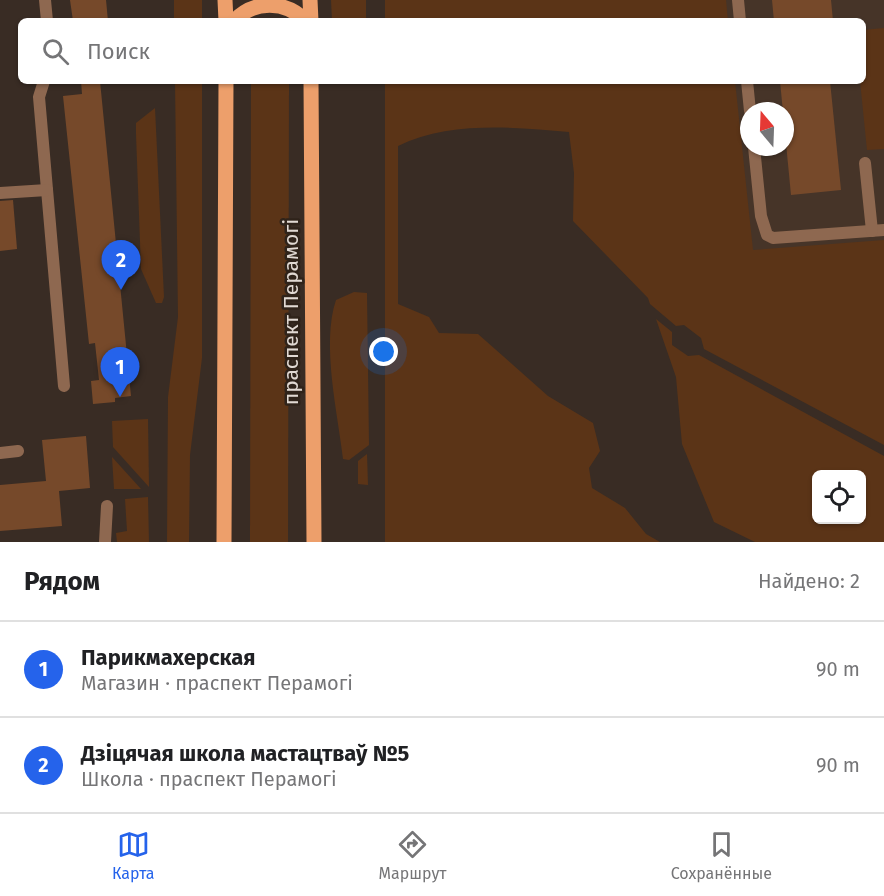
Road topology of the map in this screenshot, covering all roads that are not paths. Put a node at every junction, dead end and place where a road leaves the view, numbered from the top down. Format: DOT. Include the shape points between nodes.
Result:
graph roads {
  1 [pos="45,0"];
  2 [pos="225,0"];
  3 [pos="310,0"];
  4 [pos="738,0"];
  5 [pos="47,18"];
  6 [pos="226,18"];
  7 [pos="238,18"];
  8 [pos="302,18"];
  9 [pos="311,18"];
  10 [pos="740,18"];
  11 [pos="43,84"];
  12 [pos="226,84"];
  13 [pos="311,84"];
  14 [pos="747,84"];
  15 [pos="749,102"];
  16 [pos="755,156"];
  17 [pos="865,163"];
  18 [pos="47,190"];
  19 [pos="0,193"];
  20 [pos="878,231"];
  21 [pos="64,386"];
  22 [pos="18,451"];
  23 [pos="0,453"];
  24 [pos="107,506"];
  25 [pos="105,542"];
  26 [pos="224,542"];
  27 [pos="314,542"];
  1 -- 5 [label="lane"];
  2 -- 6 [label="main road"];
  3 -- 9 [label="main road"];
  4 -- 10 [label="lane"];
  7 -- 8 [label="main road" via="248,9 270,3 290,8"];
  11 -- 18 [label="lane" via="39,97"];
  12 -- 26 [label="main road"];
  13 -- 27 [label="main road, праспект Перамогі"];
  14 -- 15 [label="lane"];
  16 -- 20 [label="lane" via="761,216 767,235 774,238"];
  17 -- 20 [label="lane"];
  18 -- 19 [label="lane"];
  18 -- 21 [label="lane"];
  22 -- 23 [label="lane"];
  24 -- 25 [label="lane"];
}
